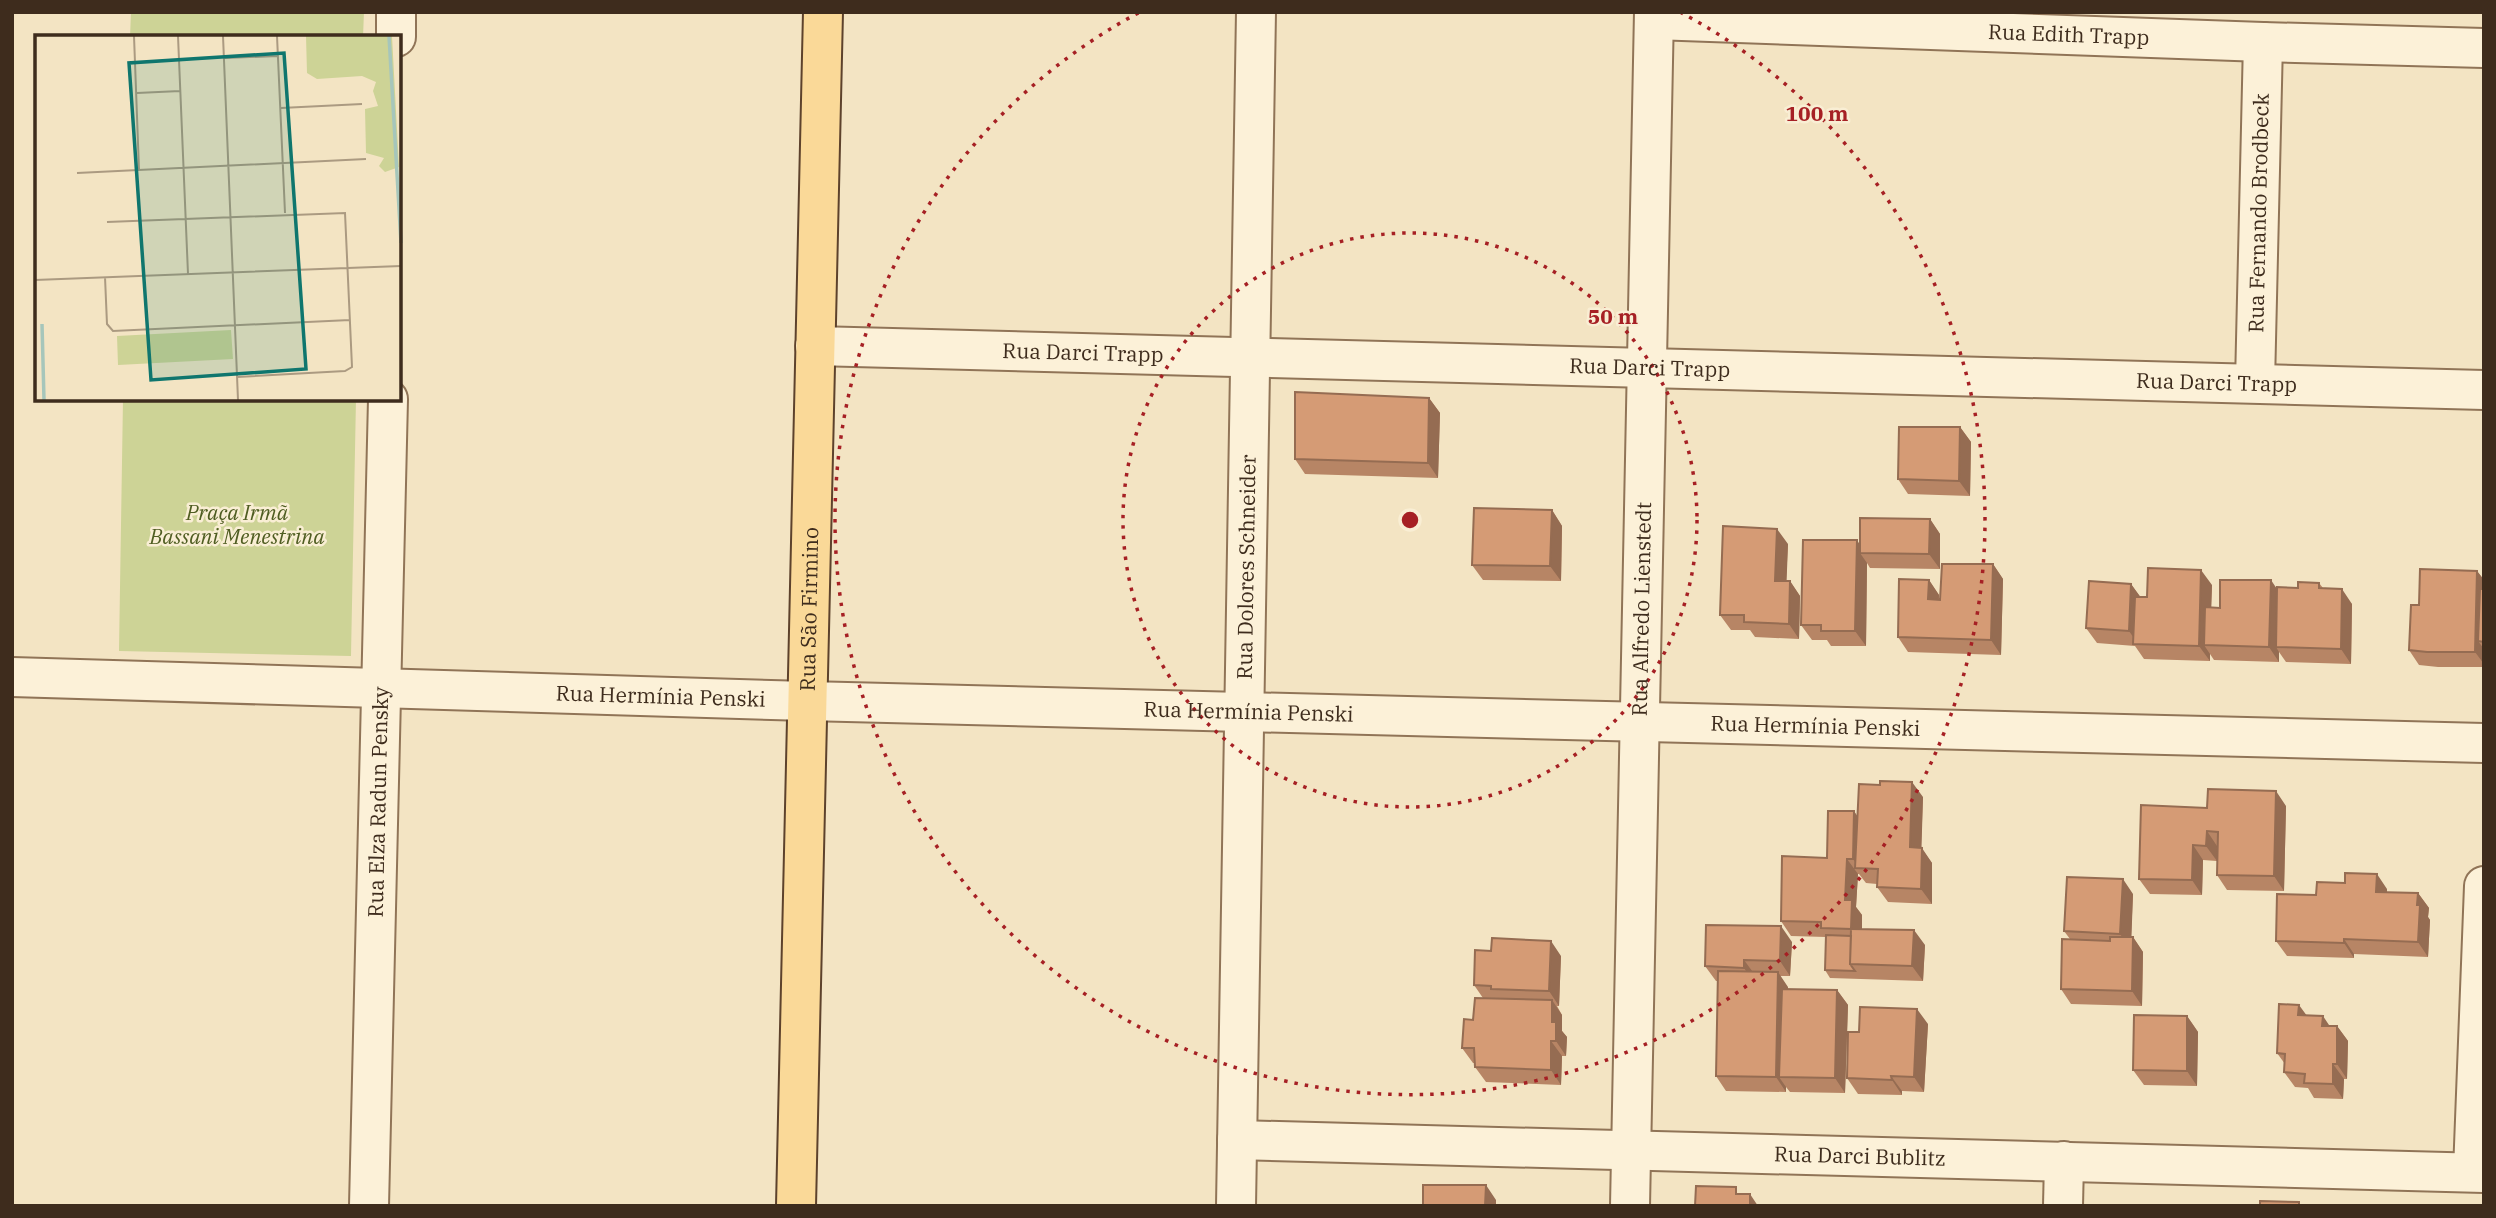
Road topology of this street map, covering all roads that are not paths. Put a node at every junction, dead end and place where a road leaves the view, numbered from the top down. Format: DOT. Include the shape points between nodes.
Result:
graph roads {
  1 [pos="396,12"];
  2 [pos="823,12"];
  3 [pos="1256,12"];
  4 [pos="1654,16"];
  5 [pos="396,35"];
  6 [pos="2263,42"];
  7 [pos="2484,48"];
  8 [pos="815,345"];
  9 [pos="1251,357"];
  10 [pos="1647,368"];
  11 [pos="2255,383"];
  12 [pos="2484,390"];
  13 [pos="388,401"];
  14 [pos="12,677"];
  15 [pos="381,688"];
  16 [pos="807,701"];
  17 [pos="1245,712"];
  18 [pos="1640,722"];
  19 [pos="2484,743"];
  20 [pos="2484,886"];
  21 [pos="1237,1140"];
  22 [pos="1632,1150"];
  23 [pos="2064,1161"];
  24 [pos="2478,1172"];
  25 [pos="369,1206"];
  26 [pos="796,1206"];
  27 [pos="1236,1206"];
  28 [pos="1630,1206"];
  29 [pos="2063,1206"];
  1 -- 5 [label="street"];
  2 -- 8 [label="main road, Rua São Firmino"];
  3 -- 9 [label="street, Rua Dolores Schneider"];
  4 -- 6 [label="street, Rua Edith Trapp"];
  4 -- 10 [label="street, Rua Alfredo Lienstedt"];
  6 -- 7 [label="street, Rua Edith Trapp"];
  6 -- 11 [label="street, Rua Fernando Brodbeck"];
  8 -- 9 [label="street, Rua Darci Trapp"];
  8 -- 16 [label="main road, Rua São Firmino"];
  9 -- 10 [label="street, Rua Darci Trapp"];
  9 -- 17 [label="street, Rua Dolores Schneider"];
  10 -- 11 [label="street, Rua Darci Trapp"];
  10 -- 18 [label="street, Rua Alfredo Lienstedt"];
  11 -- 12 [label="street, Rua Darci Trapp"];
  13 -- 15 [label="street, Rua Elza Radun Pensky"];
  14 -- 15 [label="street, Rua Hermínia Penski"];
  15 -- 16 [label="street, Rua Hermínia Penski"];
  15 -- 25 [label="street, Rua Elza Radun Pensky"];
  16 -- 17 [label="street, Rua Hermínia Penski"];
  16 -- 26 [label="main road, Rua São Firmino"];
  17 -- 18 [label="street, Rua Hermínia Penski"];
  17 -- 21 [label="street, Rua Dolores Schneider"];
  18 -- 19 [label="street, Rua Hermínia Penski"];
  18 -- 22 [label="street, Rua Alfredo Lienstedt"];
  20 -- 24 [label="street"];
  21 -- 22 [label="street, Rua Darci Bublitz"];
  21 -- 27 [label="street, Rua Dolores Schneider"];
  22 -- 23 [label="street, Rua Darci Bublitz"];
  22 -- 28 [label="street, Rua Alfredo Lienstedt"];
  23 -- 24 [label="street, Rua Darci Bublitz"];
  23 -- 29 [label="street"];
}
